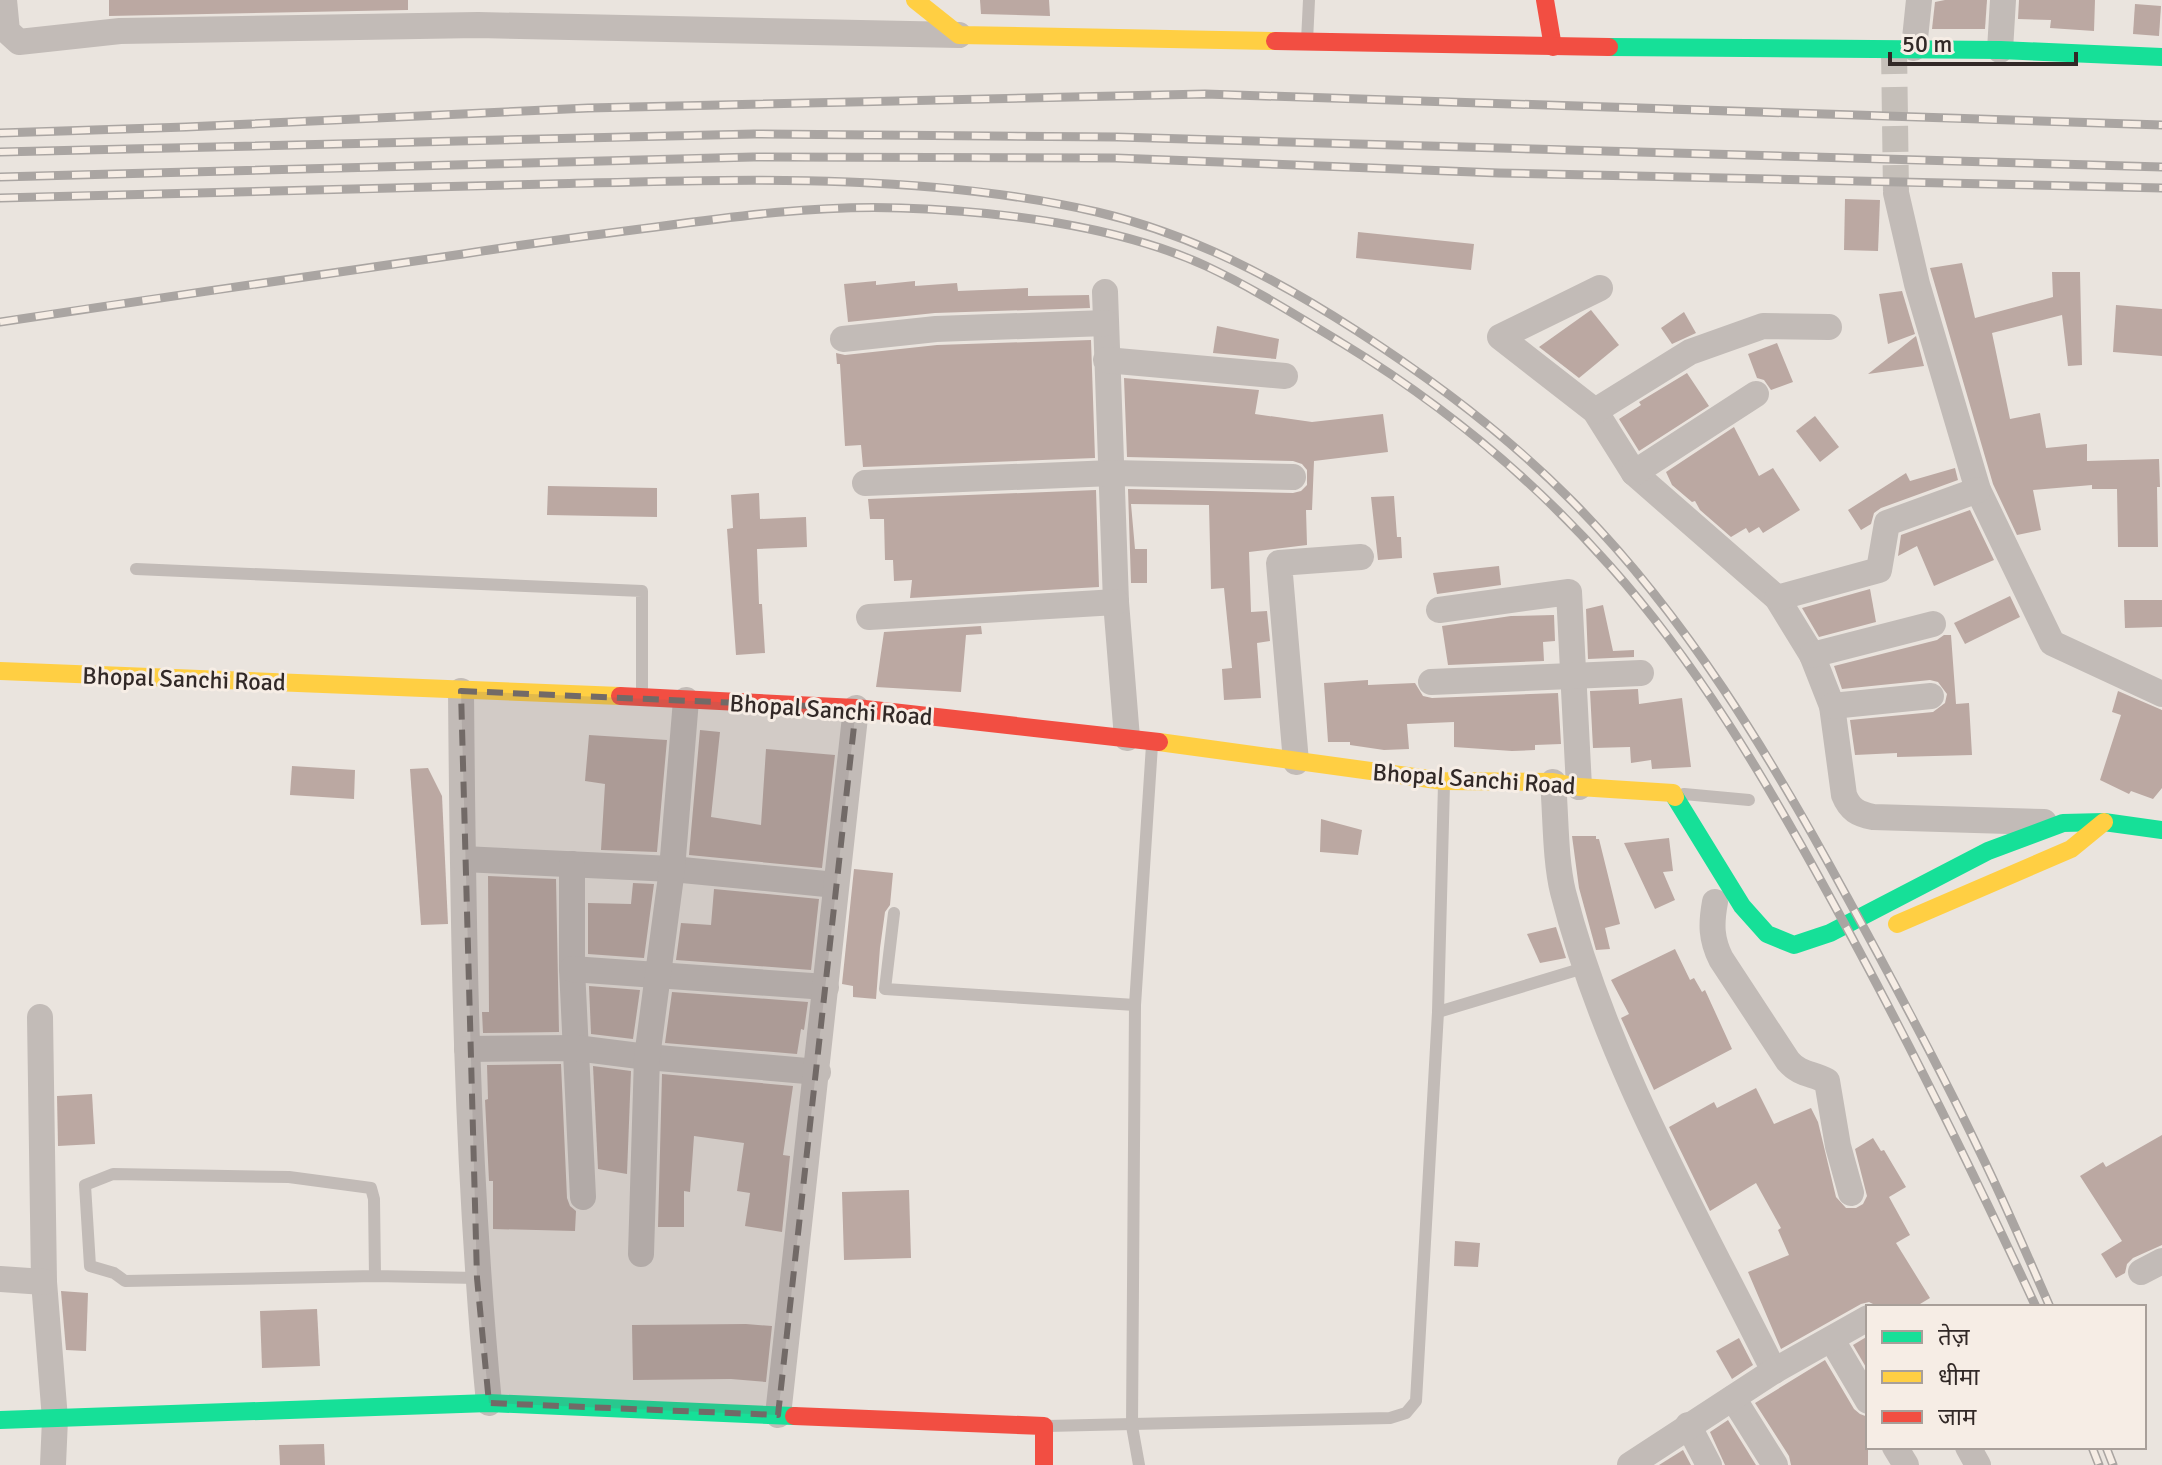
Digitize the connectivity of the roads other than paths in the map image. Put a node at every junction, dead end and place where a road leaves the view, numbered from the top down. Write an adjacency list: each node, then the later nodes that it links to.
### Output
1 (4, 0): 7 (street)
2 (915, 0): 7 (main road)
3 (1309, 0): 8 (lane)
4 (1545, 0): 9 (main road)
5 (1919, 0): 10 (street)
6 (2003, 0): 11 (street)
7 (959, 35): 8 (main road)
8 (1307, 42): 9 (main road)
9 (1553, 47): 10 (main road)
10 (1914, 48): 11 (main road)
11 (2000, 50): 12 (main road)
12 (2162, 57)
13 (1896, 193): 27 (street)
14 (1600, 288): 22 (street)
15 (1105, 292): 16 (street)
16 (1106, 323): 18 (street); 19 (street)
17 (1829, 327): 22 (street)
18 (843, 339)
19 (1106, 360): 20 (street); 23 (street)
20 (1285, 376)
21 (1756, 394): 24 (street)
22 (1595, 411): 24 (street)
23 (1112, 473): 25 (street); 26 (street); 31 (street)
24 (1634, 473): 30 (street)
25 (1293, 477)
26 (865, 483)
27 (1978, 490): 30 (street); 41 (street)
28 (1361, 557): 48 (street)
29 (136, 569): 43 (lane)
30 (1777, 598): 35 (street)
31 (1116, 602): 33 (street); 47 (street)
32 (1439, 610): 38 (street)
33 (869, 617)
34 (1933, 624): 35 (street)
35 (1812, 655): 45 (street)
36 (0, 671): 40 (main road, Bhopal Sanchi Road)
37 (1641, 673): 38 (street)
38 (1573, 677): 39 (street); 51 (street)
39 (1431, 682)
40 (461, 691): 43 (main road, Bhopal Sanchi Road); 58 (street)
41 (2162, 694)
42 (1931, 696): 45 (street)
43 (642, 698): 44 (main road, Bhopal Sanchi Road)
44 (686, 700): 46 (main road, Bhopal Sanchi Road); 60 (street)
45 (1832, 706): 55 (street)
46 (856, 708): 47 (main road, Bhopal Sanchi Road); 61 (street)
47 (1140, 741): 48 (main road, Bhopal Sanchi Road); 70 (lane)
48 (1296, 762): 49 (main road, Bhopal Sanchi Road)
49 (1444, 781): 50 (main road, Bhopal Sanchi Road); 71 (lane)
50 (1553, 782): 51 (main road, Bhopal Sanchi Road); 66 (street)
51 (1579, 787): 52 (main road, Bhopal Sanchi Road)
52 (1665, 793): 53 (lane); 55 (main road); 62 (main road)
53 (1749, 800)
54 (2104, 822): 55 (main road); 56 (main road); 57 (main road)
55 (2063, 823): 57 (street)
56 (2162, 830)
57 (2071, 849): 65 (main road)
58 (463, 859): 59 (street); 74 (street)
59 (572, 864): 60 (street); 67 (street)
60 (672, 869): 61 (street); 68 (street)
61 (836, 885): 69 (street)
62 (1708, 888): 64 (main road); 77 (street)
63 (894, 913): 70 (lane)
64 (1730, 926)
65 (1883, 930)
66 (1587, 967): 71 (lane); 86 (street)
67 (572, 969): 68 (street); 73 (street)
68 (657, 973): 69 (street); 75 (street)
69 (826, 987): 76 (street)
70 (1135, 1005): 95 (lane)
71 (1438, 1012): 95 (lane)
72 (40, 1017): 83 (street)
73 (576, 1048): 74 (street); 75 (street); 78 (street)
74 (467, 1049): 81 (street)
75 (647, 1057): 76 (street); 79 (street)
76 (818, 1072): 90 (street)
77 (1851, 1193)
78 (583, 1197)
79 (641, 1254)
80 (375, 1276): 80 (lane); 81 (lane)
81 (477, 1278): 89 (street)
82 (0, 1279): 83 (street)
83 (44, 1282): 91 (street)
84 (1866, 1319): 85 (street)
85 (1832, 1340): 86 (street); 88 (street)
86 (1774, 1371): 87 (street)
87 (1733, 1398): 93 (street); 101 (street)
88 (1866, 1398)
89 (489, 1403): 90 (main road); 91 (main road)
90 (778, 1415): 94 (main road)
91 (55, 1419): 92 (main road); 97 (street)
92 (0, 1420)
93 (1688, 1425): 96 (street); 100 (street)
94 (1044, 1426): 95 (lane); 98 (main road)
95 (1132, 1426): 99 (lane)
96 (1638, 1463)
97 (53, 1465)
98 (1044, 1465)
99 (1139, 1465)
100 (1709, 1465)
101 (1775, 1465)

